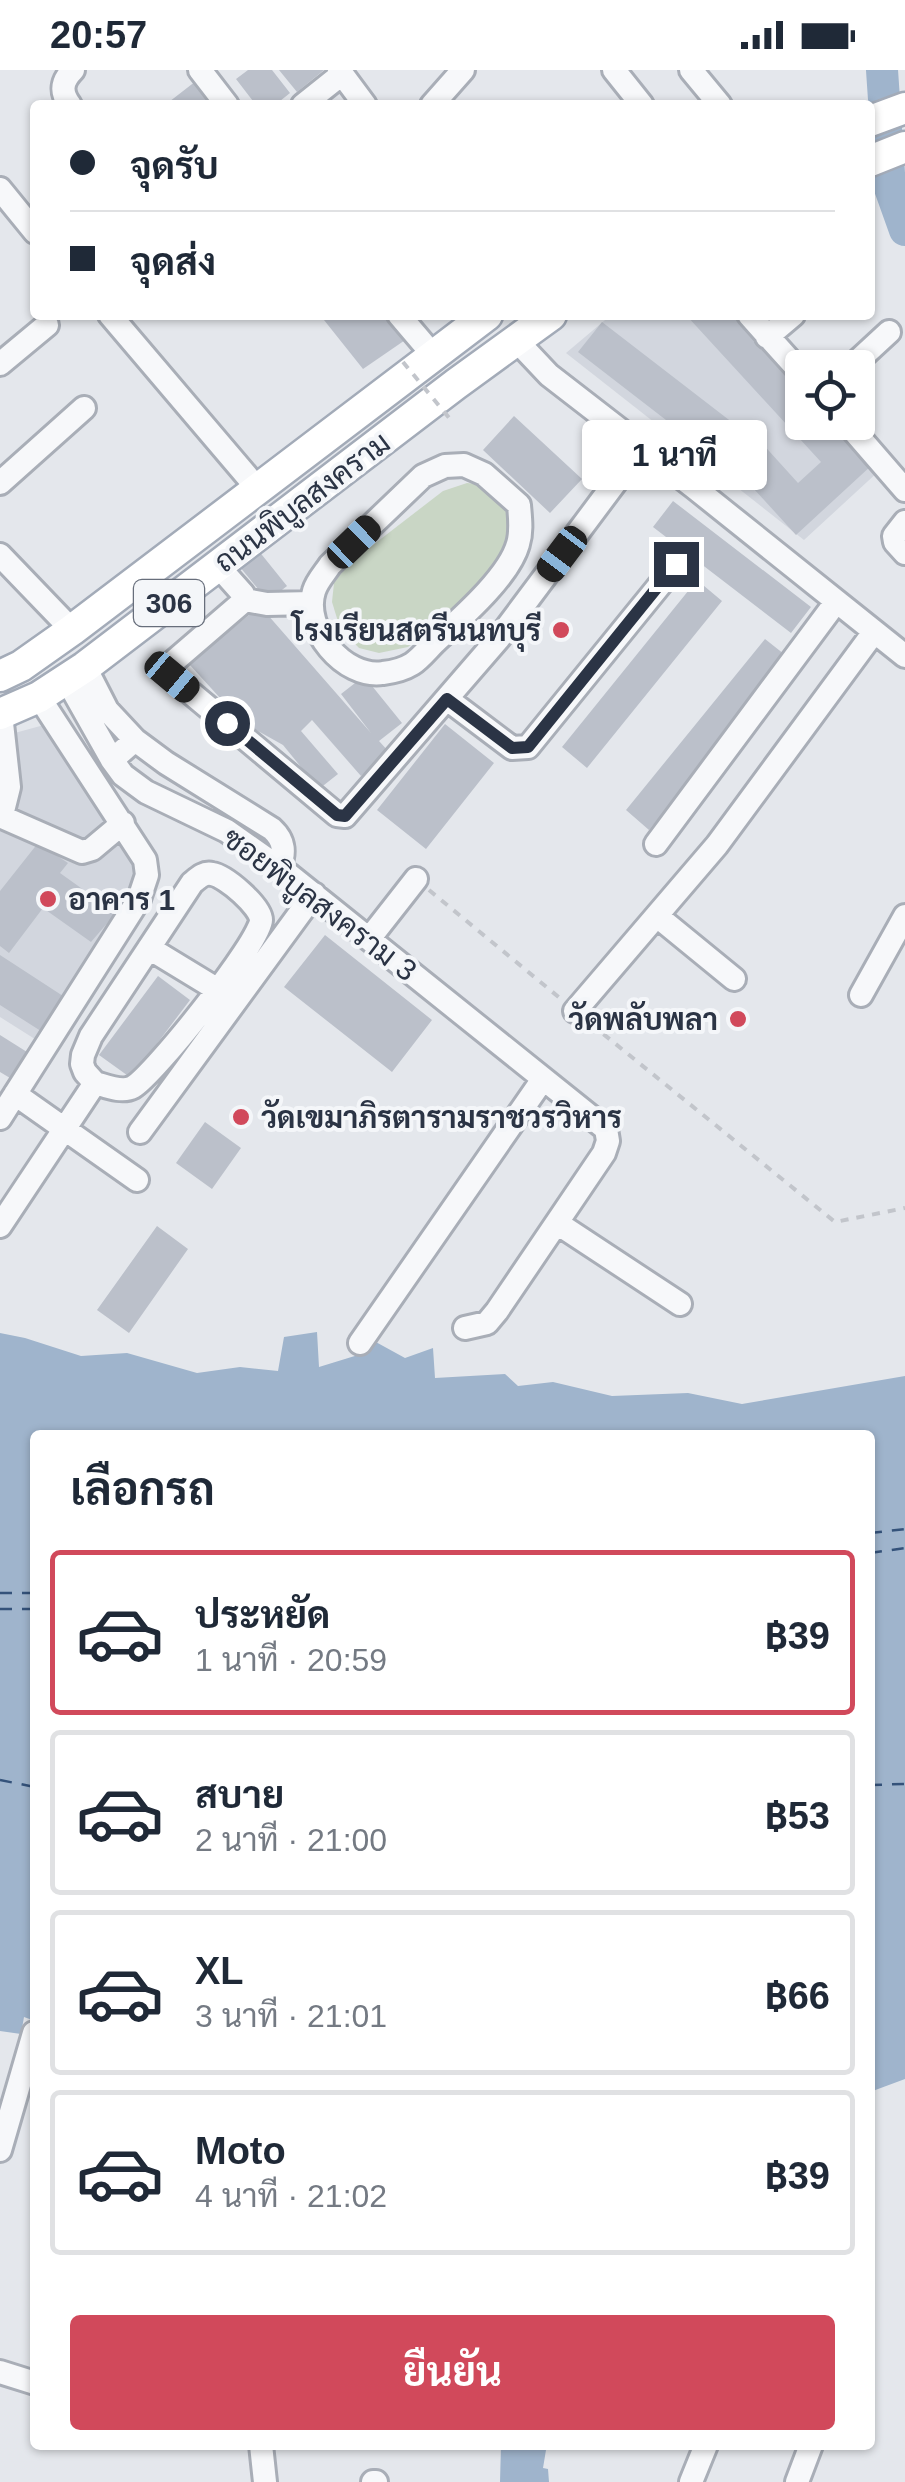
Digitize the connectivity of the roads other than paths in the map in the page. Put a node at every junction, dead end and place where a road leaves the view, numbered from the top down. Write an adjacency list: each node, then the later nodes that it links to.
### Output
1 (74, 70): 7 (street)
2 (200, 70): 8 (street)
3 (464, 70): 11 (street)
4 (614, 70): 12 (street)
5 (691, 70): 13 (street)
6 (340, 72): 9 (street); 10 (street)
7 (66, 100)
8 (224, 100)
9 (309, 100)
10 (362, 100)
11 (437, 100)
12 (638, 100)
13 (716, 100)
14 (905, 108): 15 (main road)
15 (875, 119)
16 (905, 147): 17 (main road)
17 (875, 159)
18 (0, 188): 19 (street)
19 (30, 226)
20 (114, 320): 39 (street)
21 (401, 320): 32 (street)
22 (479, 320): 32 (main road, ถนนพิบูลสงคราม / 306)
23 (533, 320): 27 (main road, ถนนพิบูลสงคราม / 306)
24 (753, 320): 29 (street)
25 (786, 320): 29 (street)
26 (47, 325): 33 (street)
27 (507, 327): 34 (main road, ถนนพิบูลสงคราม / 306); 37 (street)
28 (889, 332): 30 (street)
29 (767, 336): 31 (street)
30 (870, 350)
31 (785, 356)
32 (418, 359): 34 (main road); 39 (main road, ถนนพิบูลสงคราม / 306)
33 (0, 364)
34 (456, 384): 45 (main road, ถนนพิบูลสงคราม / 306)
35 (84, 408): 38 (street)
36 (862, 440): 40 (street)
37 (641, 448): 48 (street); 55 (street)
38 (0, 483)
39 (257, 488): 49 (main road, ถนนพิบูลสงคราม / 306)
40 (905, 490)
41 (905, 522): 42 (street)
42 (905, 552)
43 (0, 555): 49 (street)
44 (676, 564): 55 (street)
45 (218, 566): 46 (street); 52 (main road, ถนนพิบูลสงคราม / 306)
46 (245, 600): 47 (street); 55 (street)
47 (312, 602): 47 (street)
48 (836, 602): 50 (street); 62 (street)
49 (72, 630): 53 (main road, ถนนพิบูลสงคราม / 306)
50 (874, 632): 51 (street); 66 (street)
51 (905, 656)
52 (76, 673): 54 (main road, ถนนพิบูลสงคราม / 306); 57 (street); 58 (street, ซอยพิบูลสงคราม 3)
53 (0, 676)
54 (38, 697): 56 (main road, ถนนพิบูลสงคราม / 306); 61 (street)
55 (447, 699)
56 (1, 714): 60 (street)
57 (135, 740): 58 (street); 63 (street)
58 (112, 760): 59 (street, ซอยพิบูลสงคราม 3)
59 (129, 780): 61 (street); 63 (street, ซอยพิบูลสงคราม 3)
60 (1, 816): 61 (street)
61 (119, 818): 76 (street)
62 (656, 844)
63 (279, 868): 65 (street, ซอยพิบูลสงคราม 3)
64 (416, 879): 68 (street)
65 (314, 894): 68 (street, ซอยพิบูลสงคราม 3); 78 (street)
66 (656, 916): 70 (street); 73 (street)
67 (905, 916): 72 (street)
68 (370, 939): 74 (street, ซอยพิบูลสงคราม 3)
69 (149, 948): 71 (street); 71 (street); 75 (street)
70 (734, 980)
71 (218, 990): 75 (street)
72 (862, 995)
73 (576, 1011)
74 (543, 1079): 80 (street, ซอยพิบูลสงคราม 3); 84 (street)
75 (95, 1083): 77 (street)
76 (5, 1108): 77 (street)
77 (64, 1128): 79 (street); 81 (street)
78 (140, 1132)
79 (137, 1180)
80 (557, 1223): 82 (street); 83 (street)
81 (0, 1226)
82 (680, 1304)
83 (464, 1328)
84 (360, 1343)
85 (30, 2046): 86 (street)
86 (1, 2142)
87 (0, 2372): 88 (street)
88 (30, 2381)
89 (262, 2450): 92 (street)
90 (704, 2450): 93 (street)
91 (810, 2450): 94 (street)
92 (265, 2482)
93 (691, 2482)
94 (797, 2482)

